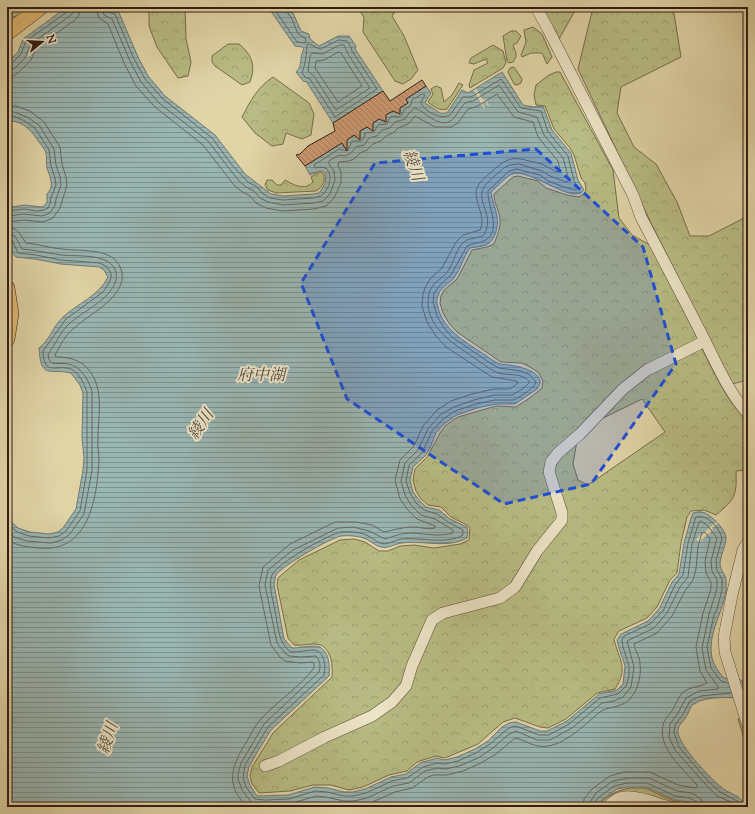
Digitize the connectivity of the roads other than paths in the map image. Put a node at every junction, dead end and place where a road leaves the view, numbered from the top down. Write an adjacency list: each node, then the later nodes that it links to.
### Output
1 (41, 7): 3 (main road)
2 (536, 7): 6 (street)
3 (7, 33)
4 (7, 288): 5 (main road)
5 (7, 339)
6 (705, 341): 7 (street); 10 (street)
7 (748, 414)
8 (748, 542): 9 (street)
9 (748, 726)
10 (265, 766)
11 (608, 807): 12 (street)
12 (670, 807)

